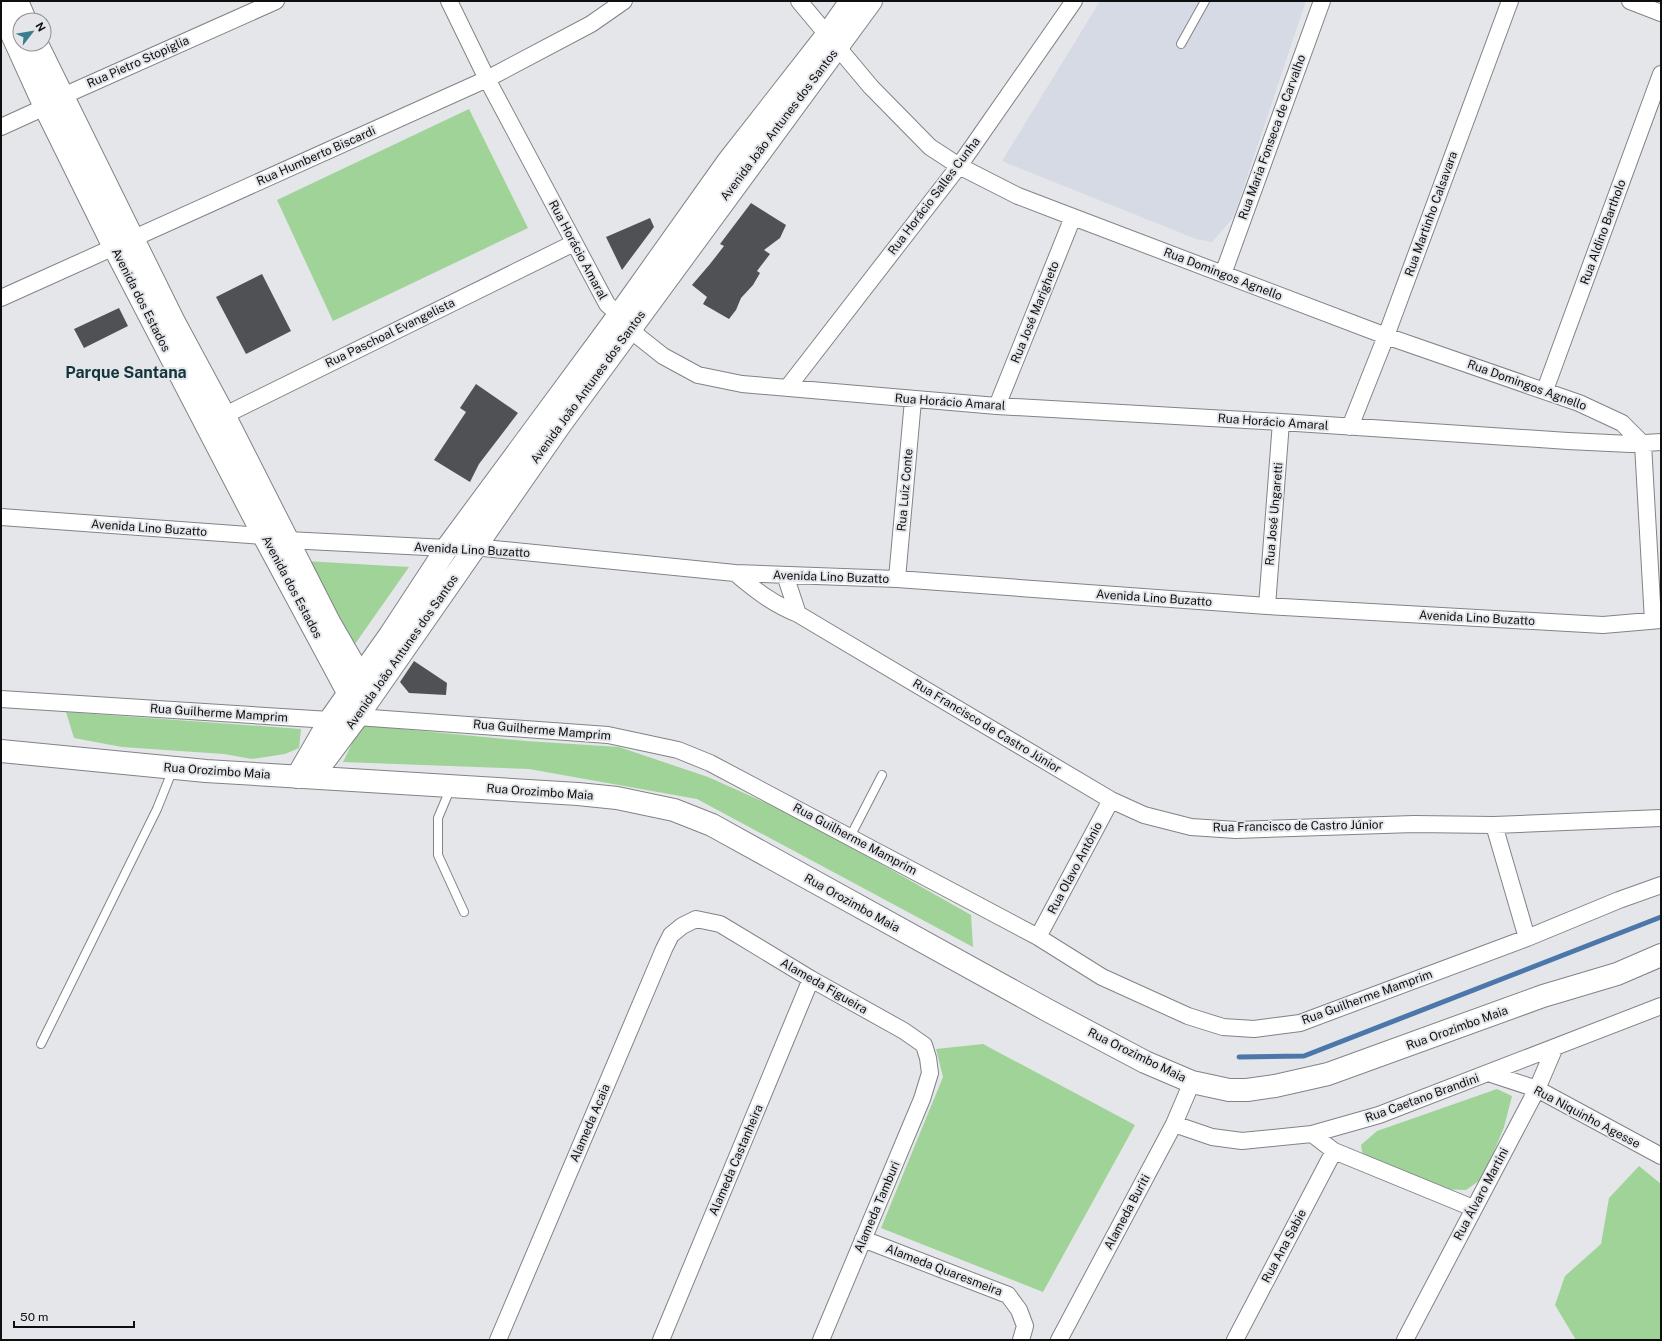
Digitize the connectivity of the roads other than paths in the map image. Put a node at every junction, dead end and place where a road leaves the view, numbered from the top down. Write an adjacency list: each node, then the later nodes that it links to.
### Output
1 (17, 1): 14 (main road)
2 (276, 1): 21 (street, Rua Pietro Stopiglia)
3 (449, 1): 20 (street, Rua Horácio Amaral)
4 (624, 1): 20 (street, Rua Humberto Biscardi)
5 (799, 1): 16 (street, Rua Domingos Agnello)
6 (851, 1): 16 (main road, Avenida João Antunes dos Santos)
7 (871, 1): 16 (main road, Avenida João Antunes dos Santos)
8 (1074, 1): 23 (street, Rua Horácio Salles Cunha)
9 (1205, 1): 17 (lane)
10 (1322, 1): 28 (street, Rua Maria Fonseca de Carvalho)
11 (1510, 1): 31 (street, Rua Martinho Calsavara)
12 (1630, 1): 15 (street)
13 (1, 10): 21 (main road, Avenida dos Estados)
14 (22, 12)
15 (1661, 13)
16 (833, 40): 23 (street, Rua Domingos Agnello); 30 (main road, Avenida João Antunes dos Santos)
17 (1181, 44)
18 (39, 52): 21 (main road, Avenida dos Estados)
19 (1661, 74): 33 (street, Rua Aldino Bartholo)
20 (487, 79): 25 (street, Rua Humberto Biscardi); 26 (street, Rua Horácio Amaral)
21 (54, 101): 22 (street, Rua Pietro Stopiglia); 25 (main road, Avenida dos Estados); 27 (main road, Avenida dos Estados)
22 (1, 127)
23 (959, 166): 24 (street, Rua Domingos Agnello); 32 (street, Rua Horácio Salles Cunha)
24 (1073, 217): 28 (street, Rua Domingos Agnello); 35 (street, Rua José Marigheto)
25 (134, 238): 27 (street, Rua Humberto Biscardi); 36 (main road, Avenida dos Estados)
26 (574, 243): 30 (street, Rua Horácio Amaral); 36 (street, Rua Paschoal Evangelista)
27 (114, 247): 29 (street, Rua Humberto Biscardi); 36 (main road, Avenida dos Estados)
28 (1223, 274): 31 (street, Rua Domingos Agnello)
29 (1, 298)
30 (624, 322): 32 (street, Rua Horácio Amaral); 44 (main road, Avenida João Antunes dos Santos); 45 (main road, Avenida João Antunes dos Santos)
31 (1386, 336): 33 (street, Rua Domingos Agnello); 38 (street, Rua Martinho Calsavara)
32 (788, 387): 34 (street, Rua Horácio Amaral)
33 (1545, 390): 40 (street, Rua Domingos Agnello)
34 (912, 400): 35 (street, Rua Horácio Amaral); 48 (street, Rua Luiz Conte)
35 (997, 406): 37 (street, Rua Horácio Amaral)
36 (215, 419): 42 (main road, Avenida dos Estados); 43 (main road, Avenida dos Estados)
37 (1281, 422): 38 (street, Rua Horácio Amaral); 49 (street, Rua José Ungaretti)
38 (1350, 427): 40 (street, Rua Horácio Amaral)
39 (1661, 442): 40 (street, Rua Horácio Amaral)
40 (1643, 444): 51 (street)
41 (1, 517): 42 (street, Avenida Lino Buzatto)
42 (264, 536): 43 (street, Avenida Lino Buzatto); 52 (main road, Avenida dos Estados)
43 (287, 540): 45 (street, Avenida Lino Buzatto); 52 (main road, Avenida dos Estados)
44 (474, 547): 45 (street, Avenida Lino Buzatto); 46 (street, Avenida Lino Buzatto); 54 (main road, Avenida João Antunes dos Santos)
45 (447, 548): 52 (main road, Avenida João Antunes dos Santos)
46 (735, 573): 47 (street, Avenida Lino Buzatto); 50 (street, Rua Francisco de Castro Júnior)
47 (785, 575): 48 (street, Avenida Lino Buzatto); 50 (street)
48 (897, 579): 49 (street, Avenida Lino Buzatto)
49 (1267, 606): 51 (street, Avenida Lino Buzatto)
50 (798, 614): 61 (street, Rua Francisco de Castro Júnior)
51 (1657, 621)
52 (355, 685): 54 (main road, Avenida dos Estados); 55 (main road, Avenida João Antunes dos Santos)
53 (1, 699): 55 (street, Rua Guilherme Mamprim)
54 (363, 708): 55 (street, Rua Guilherme Mamprim); 59 (main road, Avenida João Antunes dos Santos); 64 (street, Rua Guilherme Mamprim)
55 (330, 720): 59 (main road, Avenida João Antunes dos Santos)
56 (1, 751): 57 (main road, Rua Orozimbo Maia)
57 (174, 768): 59 (main road, Rua Orozimbo Maia); 73 (lane)
58 (882, 775): 64 (lane)
59 (304, 777): 60 (main road, Rua Orozimbo Maia)
60 (451, 786): 66 (lane); 77 (main road, Rua Orozimbo Maia)
61 (1111, 800): 63 (street, Rua Francisco de Castro Júnior); 68 (street, Rua Olavo Antônio)
62 (1661, 818): 63 (street, Rua Francisco de Castro Júnior)
63 (1494, 824): 69 (street)
64 (850, 837): 68 (street, Rua Guilherme Mamprim)
65 (1661, 885): 69 (street, Rua Guilherme Mamprim)
66 (464, 912)
67 (696, 919): 71 (street, Alameda Figueira); 85 (street, Alameda Acaia)
68 (1038, 937): 69 (street, Rua Guilherme Mamprim)
69 (1527, 938)
70 (1661, 955): 77 (main road, Rua Orozimbo Maia)
71 (811, 979): 75 (street, Alameda Figueira); 86 (street, Alameda Castanheira)
72 (1661, 1006): 74 (street, Rua Caetano Brandini)
73 (41, 1044)
74 (1555, 1047): 76 (street, Rua Caetano Brandini); 78 (street, Rua Álvaro Martini)
75 (930, 1073): 84 (street, Alameda Tamburi)
76 (1488, 1073): 78 (street, Rua Niquinho Agesse); 80 (street, Rua Caetano Brandini)
77 (1192, 1082): 79 (street, Alameda Buriti)
78 (1537, 1089): 82 (street, Rua Niquinho Agesse); 83 (street, Rua Álvaro Martini)
79 (1174, 1124): 80 (street, Rua Caetano Brandini); 89 (street, Alameda Buriti)
80 (1312, 1134): 81 (street)
81 (1334, 1151): 83 (street); 90 (street, Rua Ana Sabie)
82 (1661, 1156)
83 (1473, 1208): 91 (street, Rua Álvaro Martini)
84 (863, 1239): 87 (street, Alameda Tamburi); 88 (street, Alameda Quaresmeira)
85 (498, 1340)
86 (661, 1340)
87 (821, 1340)
88 (1020, 1340)
89 (1059, 1340)
90 (1235, 1340)
91 (1405, 1340)

